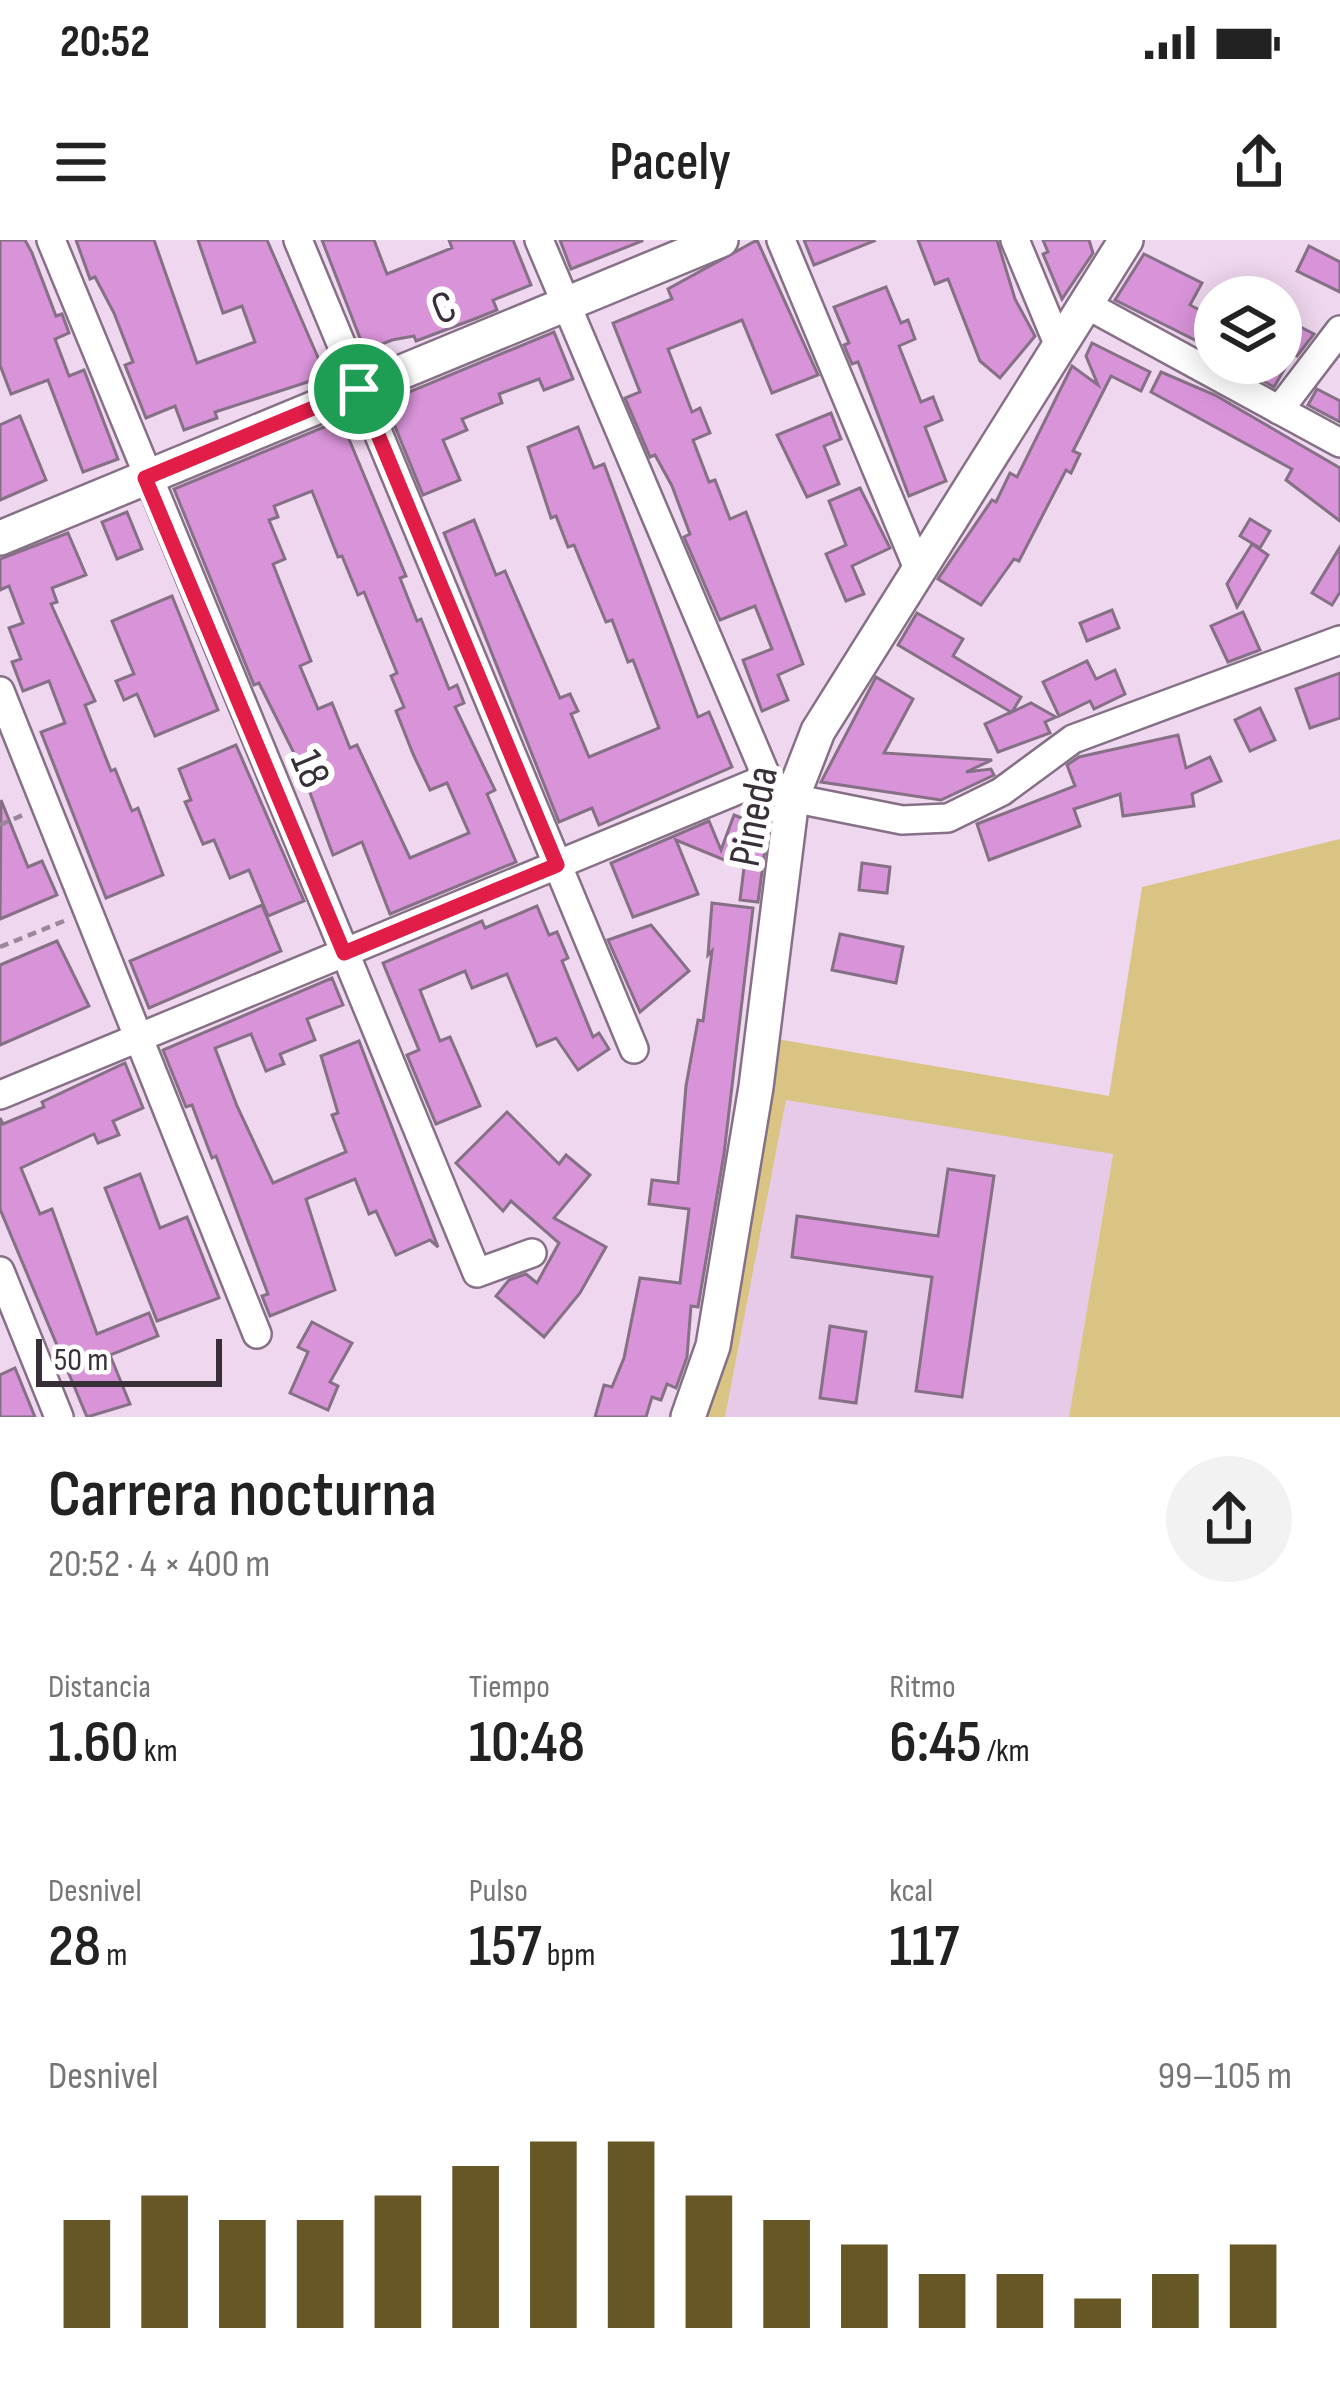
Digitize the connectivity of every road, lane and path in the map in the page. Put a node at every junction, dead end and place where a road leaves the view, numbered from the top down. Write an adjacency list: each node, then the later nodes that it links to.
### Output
1 (51, 240): 15 (street, 18)
2 (298, 240): 12 (street)
3 (539, 240): 8 (street)
4 (721, 240): 8 (street, C)
5 (782, 240): 17 (street)
6 (1016, 240): 11 (street)
7 (1126, 240): 9 (street, Pineda)
8 (565, 304): 12 (street, C); 20 (street)
9 (1087, 305): 11 (street, Pineda); 13 (street)
10 (1340, 330): 13 (street)
11 (1059, 346): 17 (street, Pineda)
12 (359, 389): 15 (street, C); 21 (street)
13 (1280, 410): 14 (street)
14 (1340, 443)
15 (145, 478): 16 (street, C); 24 (street, 18)
16 (0, 538)
17 (916, 566): 20 (street, Pineda)
18 (1340, 640): 20 (street)
19 (0, 691): 22 (street)
20 (780, 788): 21 (street); 32 (street, Pineda)
21 (557, 865): 24 (street); 26 (street)
22 (86, 911): 23 (path); 25 (street)
23 (0, 947)
24 (344, 953): 25 (street); 28 (street, 18)
25 (135, 1039): 27 (street); 30 (street)
26 (634, 1049)
27 (0, 1095)
28 (532, 1253)
29 (0, 1271): 31 (street)
30 (257, 1334)
31 (59, 1417)
32 (688, 1417)

